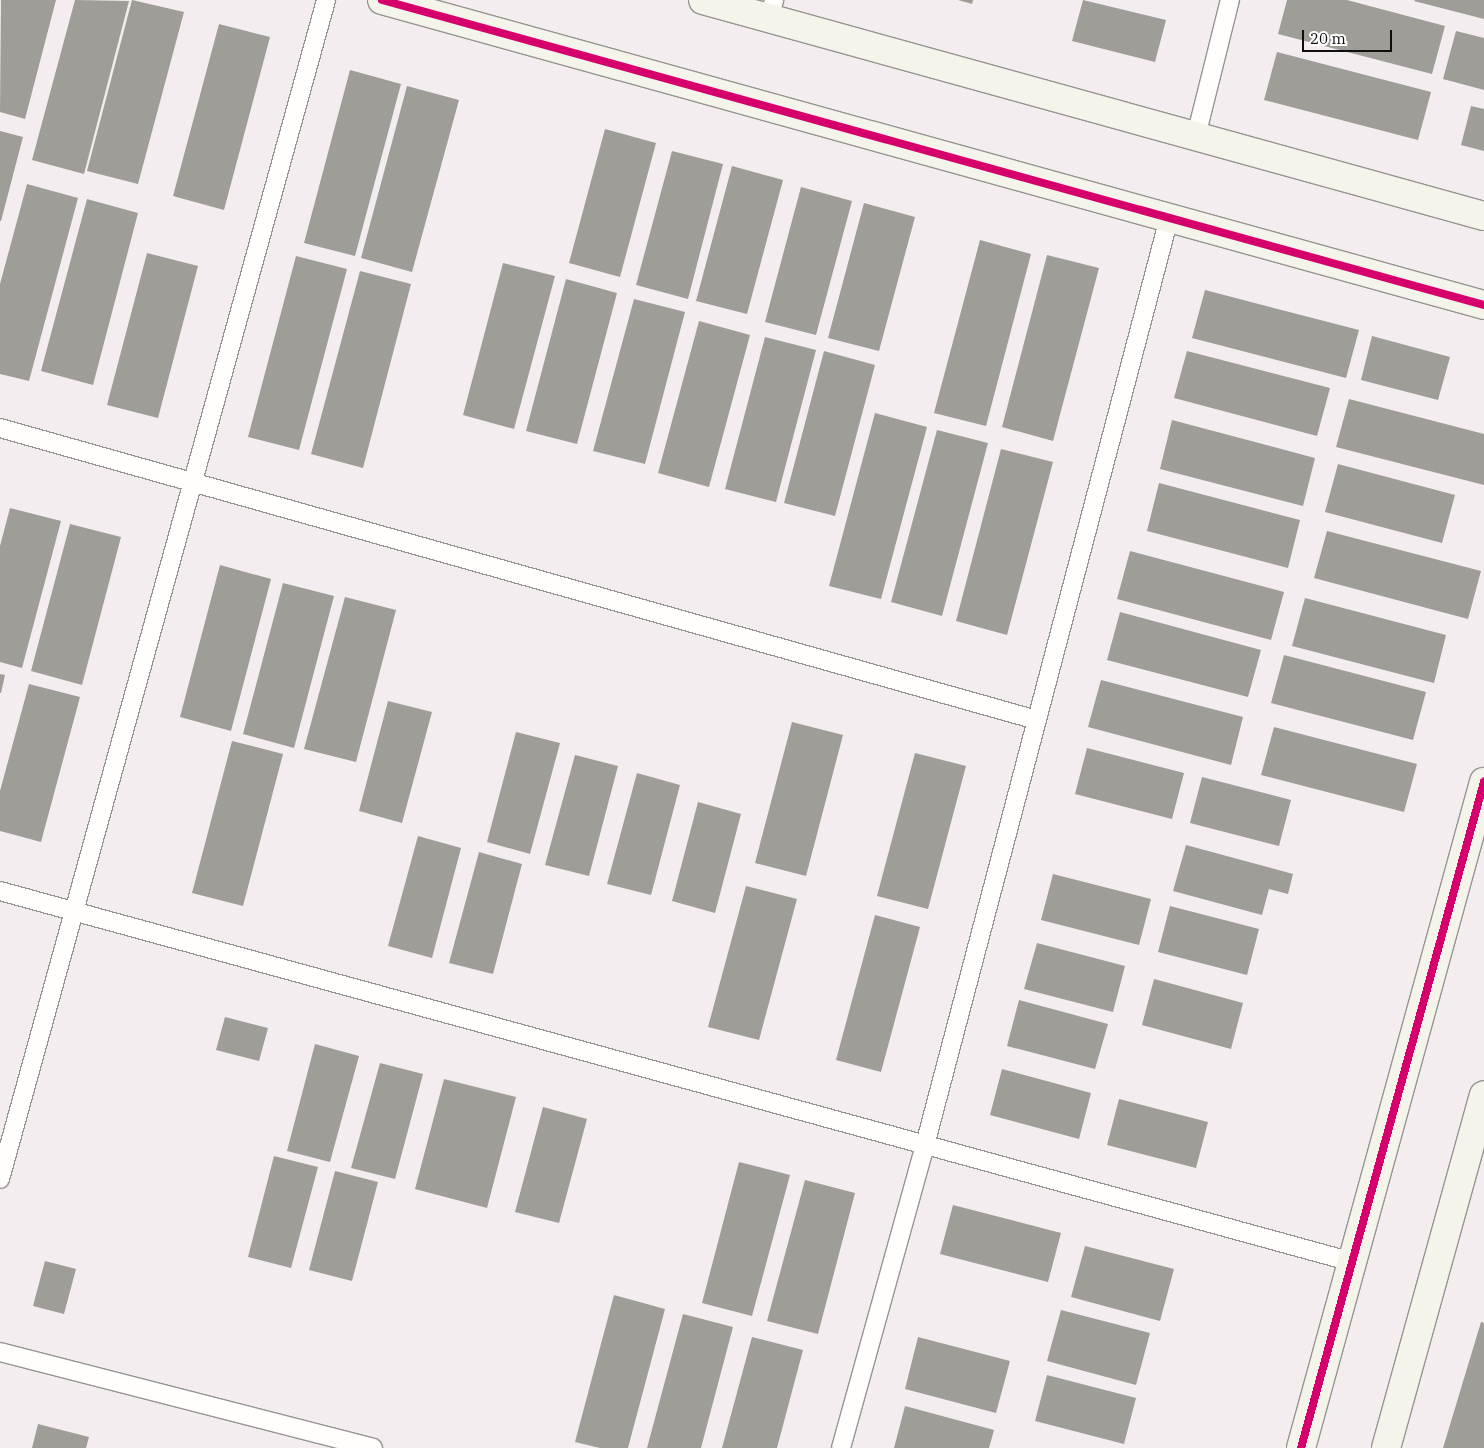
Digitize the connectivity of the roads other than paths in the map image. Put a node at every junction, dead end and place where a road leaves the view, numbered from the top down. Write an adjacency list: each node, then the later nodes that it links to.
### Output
1 (326, 0): 11 (lane)
2 (382, 0): 8 (street)
3 (703, 0): 5 (street)
4 (1230, 0): 6 (lane)
5 (772, 9): 6 (street)
6 (1196, 136): 7 (street)
7 (1484, 216)
8 (1169, 218): 9 (street); 12 (lane)
9 (1484, 305)
10 (0, 428): 11 (lane)
11 (193, 482): 12 (lane); 15 (lane)
12 (1037, 720): 17 (lane)
13 (1484, 782): 19 (street)
14 (0, 891): 15 (lane)
15 (74, 911): 17 (lane); 18 (lane)
16 (1484, 1095): 24 (street)
17 (926, 1145): 19 (lane); 22 (lane)
18 (0, 1180)
19 (1352, 1262): 23 (street)
20 (0, 1352): 21 (lane)
21 (373, 1448)
22 (841, 1448)
23 (1301, 1448)
24 (1386, 1448)

